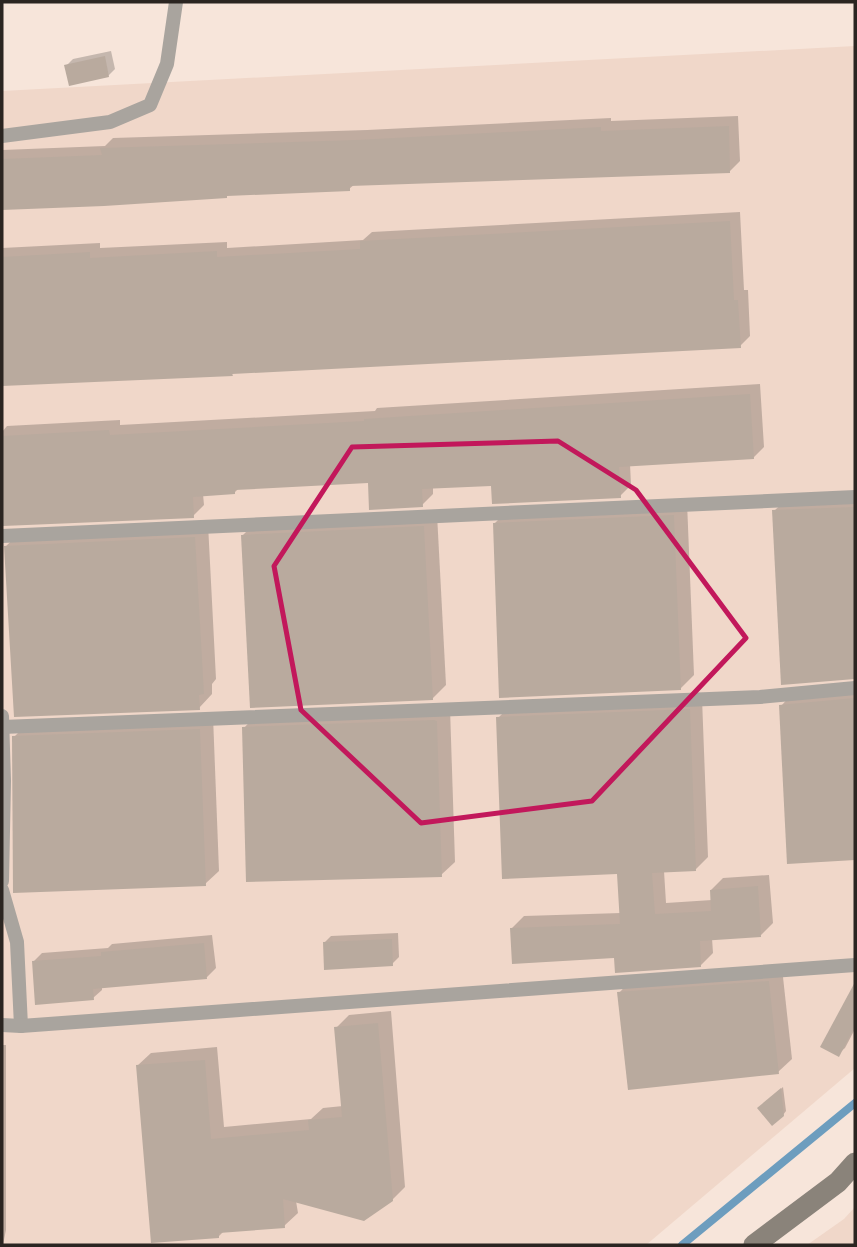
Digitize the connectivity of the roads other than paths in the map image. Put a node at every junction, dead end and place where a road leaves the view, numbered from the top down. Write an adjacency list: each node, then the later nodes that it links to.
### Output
1 (176, 2): 2 (lane)
2 (2, 136)
3 (855, 497): 4 (lane)
4 (2, 536)
5 (855, 688): 7 (lane)
6 (2, 716): 7 (lane)
7 (2, 727): 8 (lane)
8 (2, 881)
9 (2, 890): 12 (lane)
10 (855, 965): 12 (lane)
11 (2, 1025): 12 (lane)
12 (21, 1026)
13 (855, 1163): 14 (street)
14 (754, 1245)

